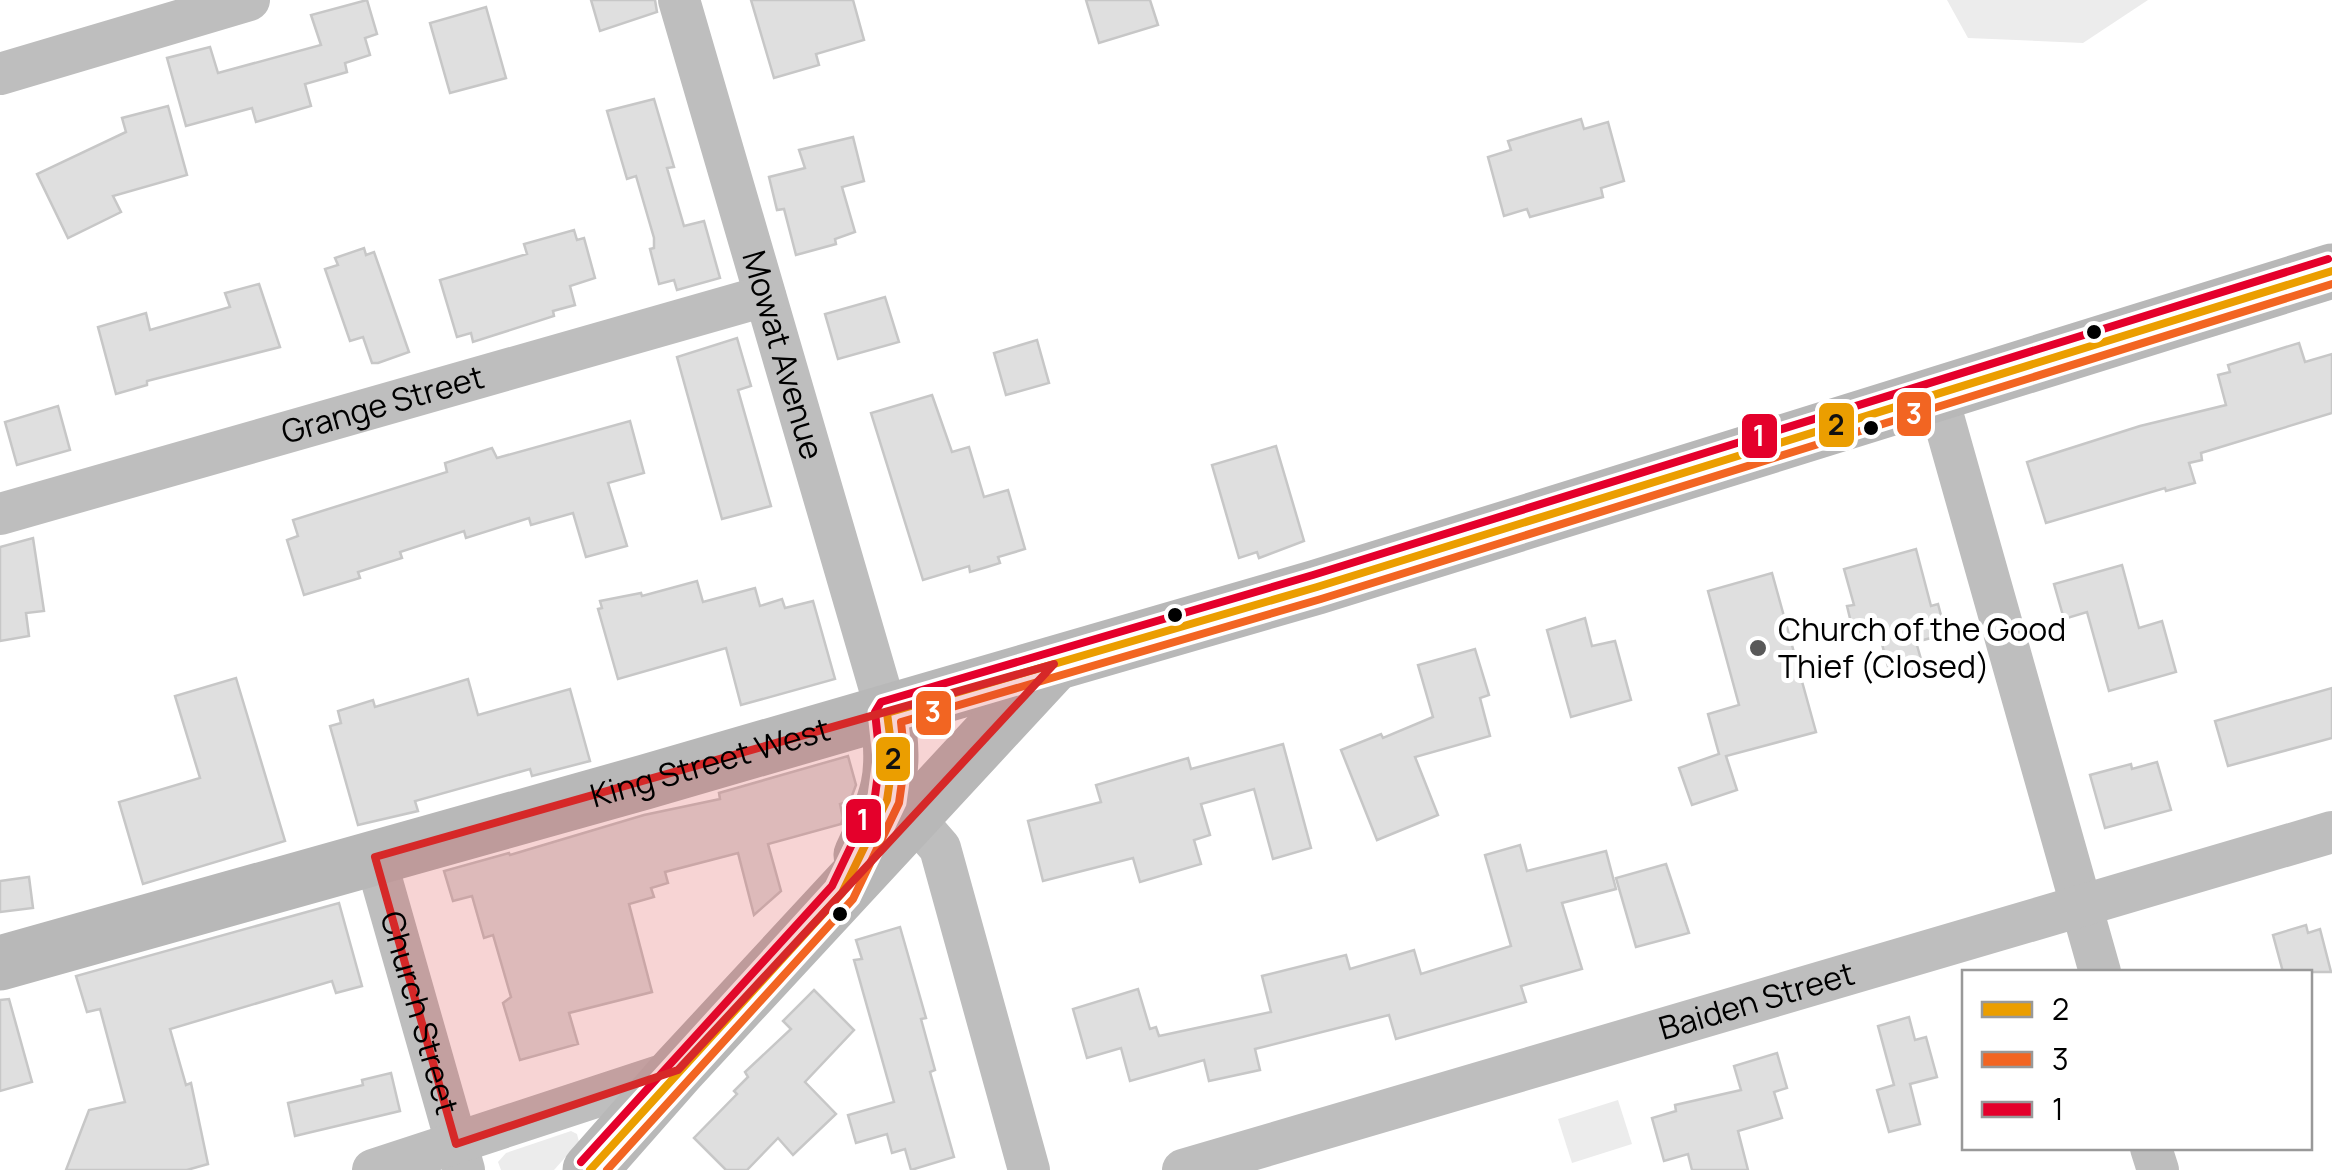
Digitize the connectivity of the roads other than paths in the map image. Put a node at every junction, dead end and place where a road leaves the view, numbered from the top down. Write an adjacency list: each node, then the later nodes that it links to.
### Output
1 (250, 0): 3 (street)
2 (679, 0): 5 (street, Mowat Avenue)
3 (0, 74)
4 (2332, 271): 6 (main road, King Street West)
5 (765, 296): 7 (street, Grange Street); 9 (street, Mowat Avenue)
6 (1937, 394): 8 (main road, King Street West); 14 (street)
7 (0, 514)
8 (1054, 664): 9 (main road, King Street West); 10 (main road)
9 (887, 713): 12 (main road, King Street West); 13 (main road)
10 (913, 817): 13 (main road); 21 (street)
11 (2332, 832): 14 (street, Baiden Street)
12 (375, 857): 15 (main road, King Street West); 18 (street, Church Street)
13 (842, 894): 17 (main road)
14 (2081, 908): 16 (street); 22 (street, Baiden Street)
15 (0, 963)
16 (2099, 970)
17 (678, 1070): 18 (street); 20 (main road)
18 (460, 1157): 19 (street)
19 (373, 1170)
20 (590, 1170)
21 (1028, 1170)
22 (1183, 1170)

